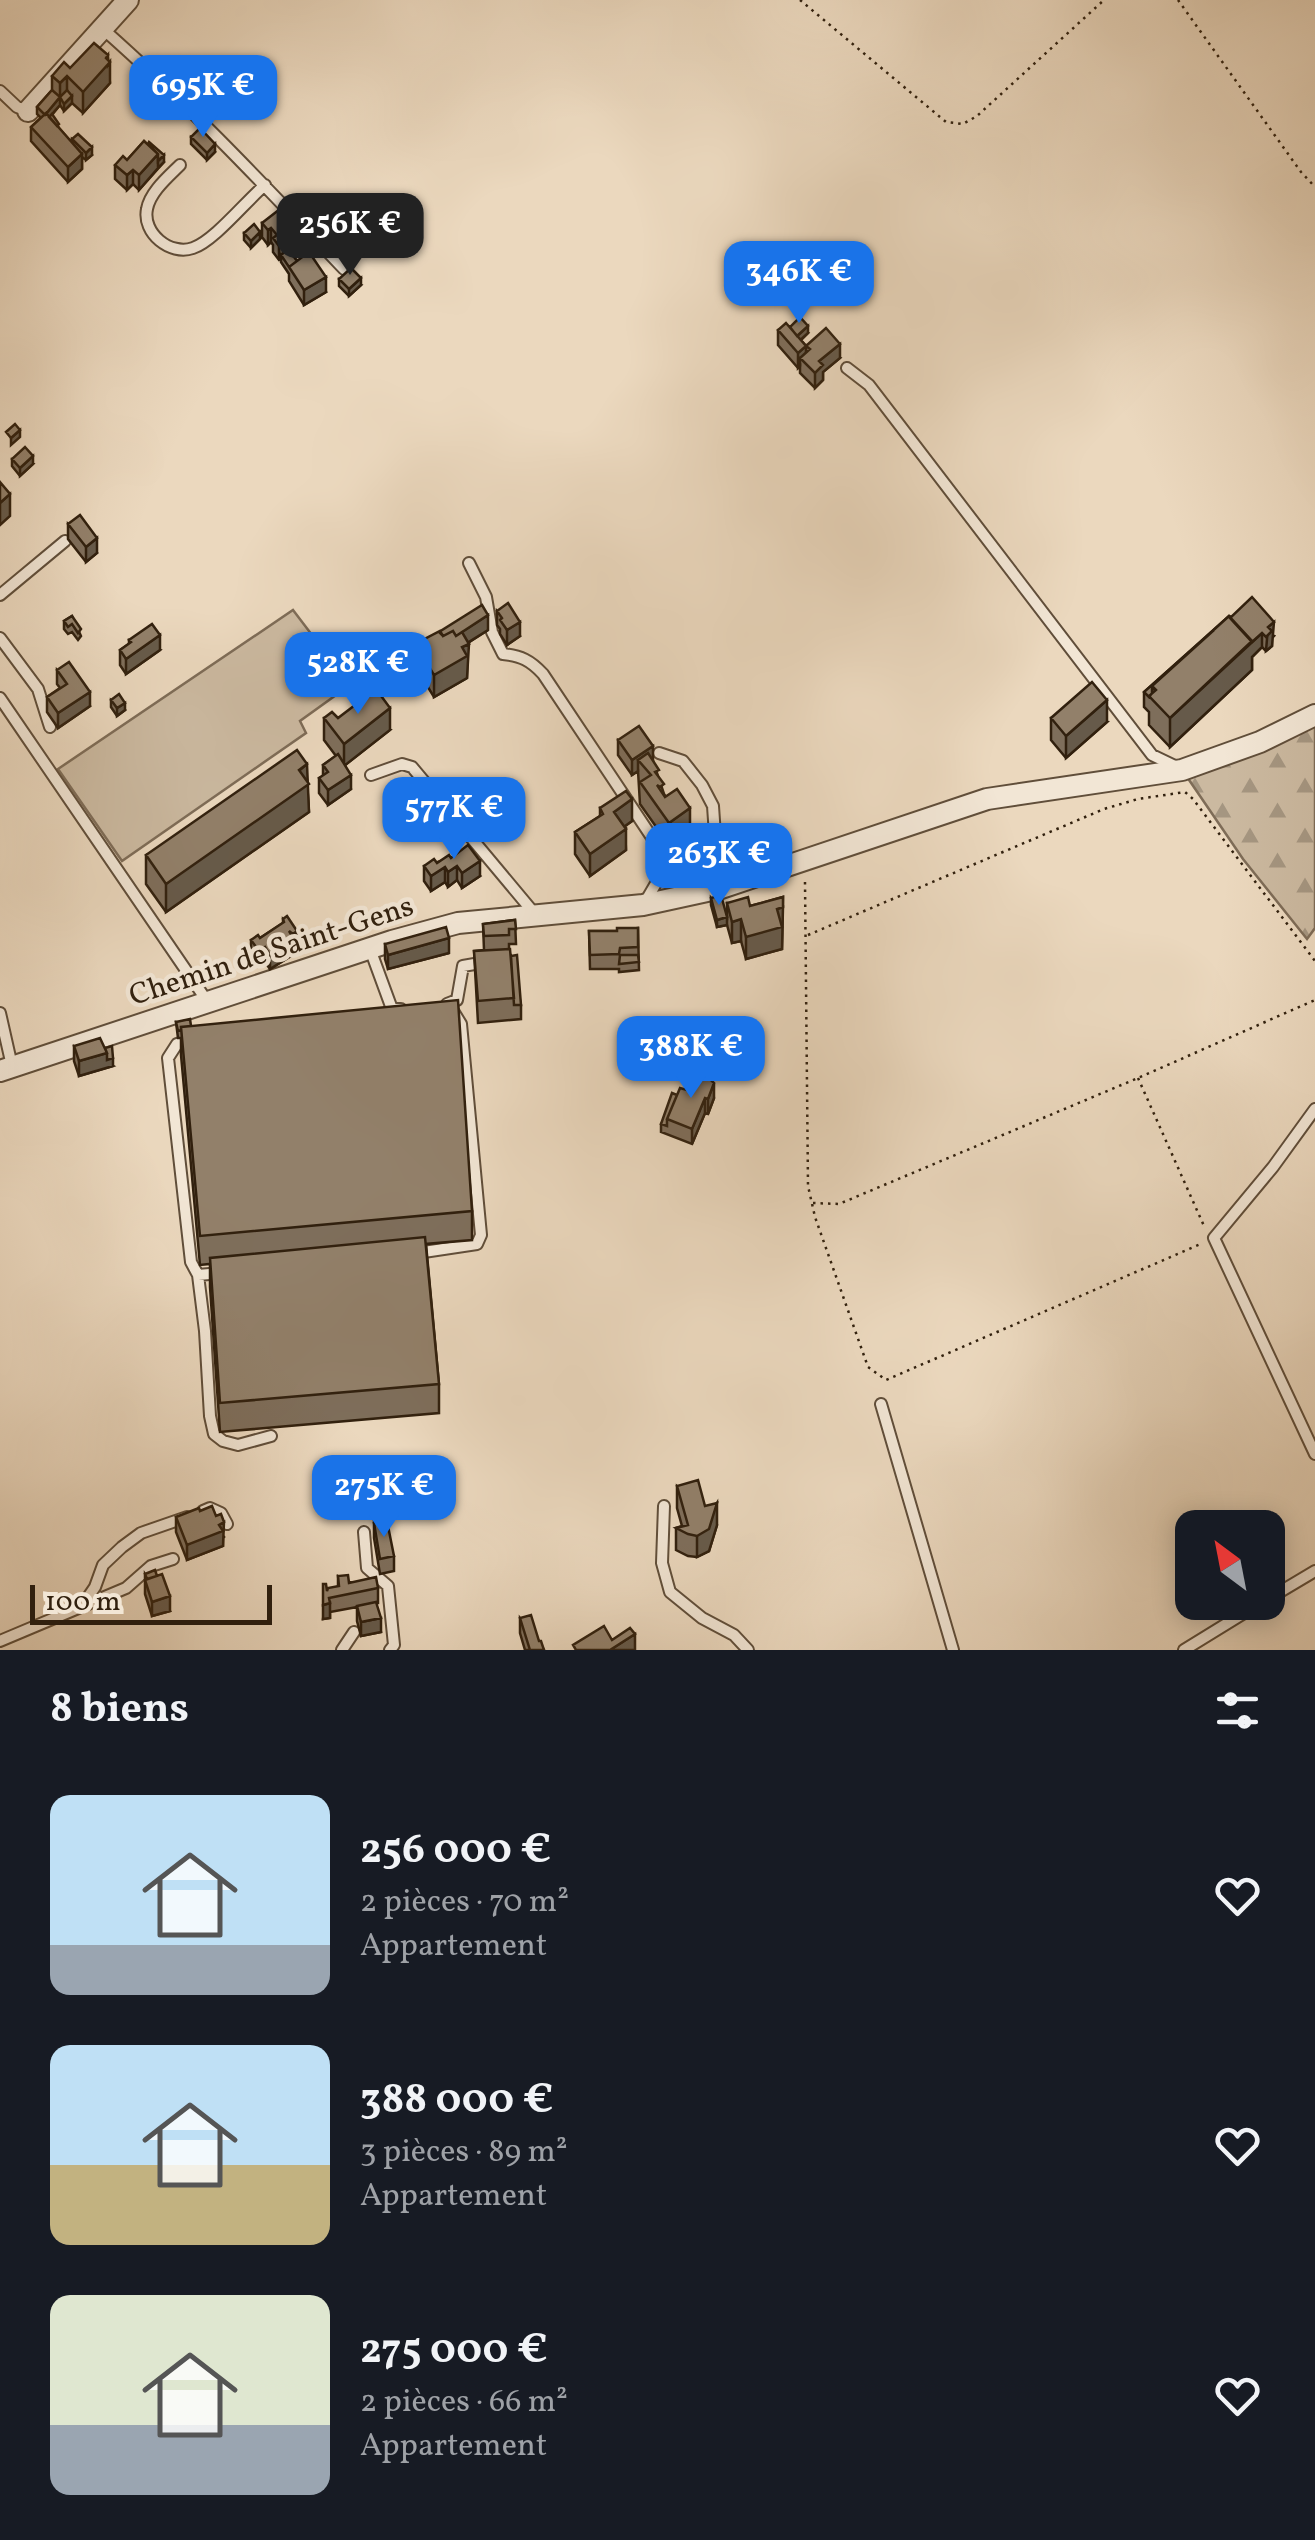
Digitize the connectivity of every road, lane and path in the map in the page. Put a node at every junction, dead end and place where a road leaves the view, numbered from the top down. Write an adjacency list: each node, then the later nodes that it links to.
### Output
1 (128, 0): 5 (street)
2 (800, 0): 3 (path)
3 (1104, 0)
4 (1178, 0): 10 (path)
5 (103, 29): 7 (street); 9 (lane)
6 (0, 91): 7 (lane)
7 (28, 111)
8 (180, 165): 9 (lane)
9 (266, 186): 11 (lane)
10 (1315, 188)
11 (344, 269)
12 (847, 368): 21 (lane)
13 (65, 541): 15 (lane)
14 (470, 563): 25 (lane)
15 (0, 595)
16 (0, 638): 19 (lane)
17 (0, 698): 32 (lane)
18 (1315, 715): 21 (street, Chemin de Saint-Gens)
19 (50, 727)
20 (659, 752): 24 (lane)
21 (1182, 770): 23 (street, Chemin de Saint-Gens)
22 (372, 775): 26 (lane)
23 (792, 865): 24 (street, Chemin de Saint-Gens); 27 (path)
24 (737, 883): 25 (street, Chemin de Saint-Gens)
25 (643, 905): 26 (street, Chemin de Saint-Gens)
26 (535, 915): 28 (street, Chemin de Saint-Gens)
27 (806, 936): 30 (path); 43 (path)
28 (369, 948): 32 (street, Chemin de Saint-Gens); 34 (lane)
29 (504, 961): 33 (lane)
30 (1315, 962)
31 (1315, 1000): 41 (path)
32 (207, 1001): 40 (street, Chemin de Saint-Gens)
33 (449, 1004): 36 (lane); 45 (lane)
34 (392, 1009): 35 (lane); 37 (lane)
35 (420, 1010)
36 (434, 1010)
37 (374, 1012)
38 (0, 1013): 40 (lane)
39 (210, 1035): 47 (lane)
40 (6, 1069)
41 (1138, 1078): 43 (path); 44 (path)
42 (1315, 1109): 44 (lane)
43 (812, 1204): 44 (path)
44 (1214, 1238): 50 (lane)
45 (414, 1254)
46 (237, 1272): 47 (lane)
47 (198, 1276): 49 (lane)
48 (881, 1404): 64 (lane)
49 (271, 1436)
50 (1315, 1454)
51 (664, 1506): 63 (lane)
52 (227, 1524): 57 (lane)
53 (364, 1532): 62 (lane)
54 (174, 1559): 57 (lane)
55 (1315, 1570): 56 (lane)
56 (1285, 1589)
57 (82, 1606): 60 (lane)
58 (1234, 1620): 65 (lane)
59 (354, 1632): 61 (lane)
60 (0, 1642)
61 (342, 1650)
62 (390, 1650)
63 (748, 1650)
64 (953, 1650)
65 (1184, 1650)

